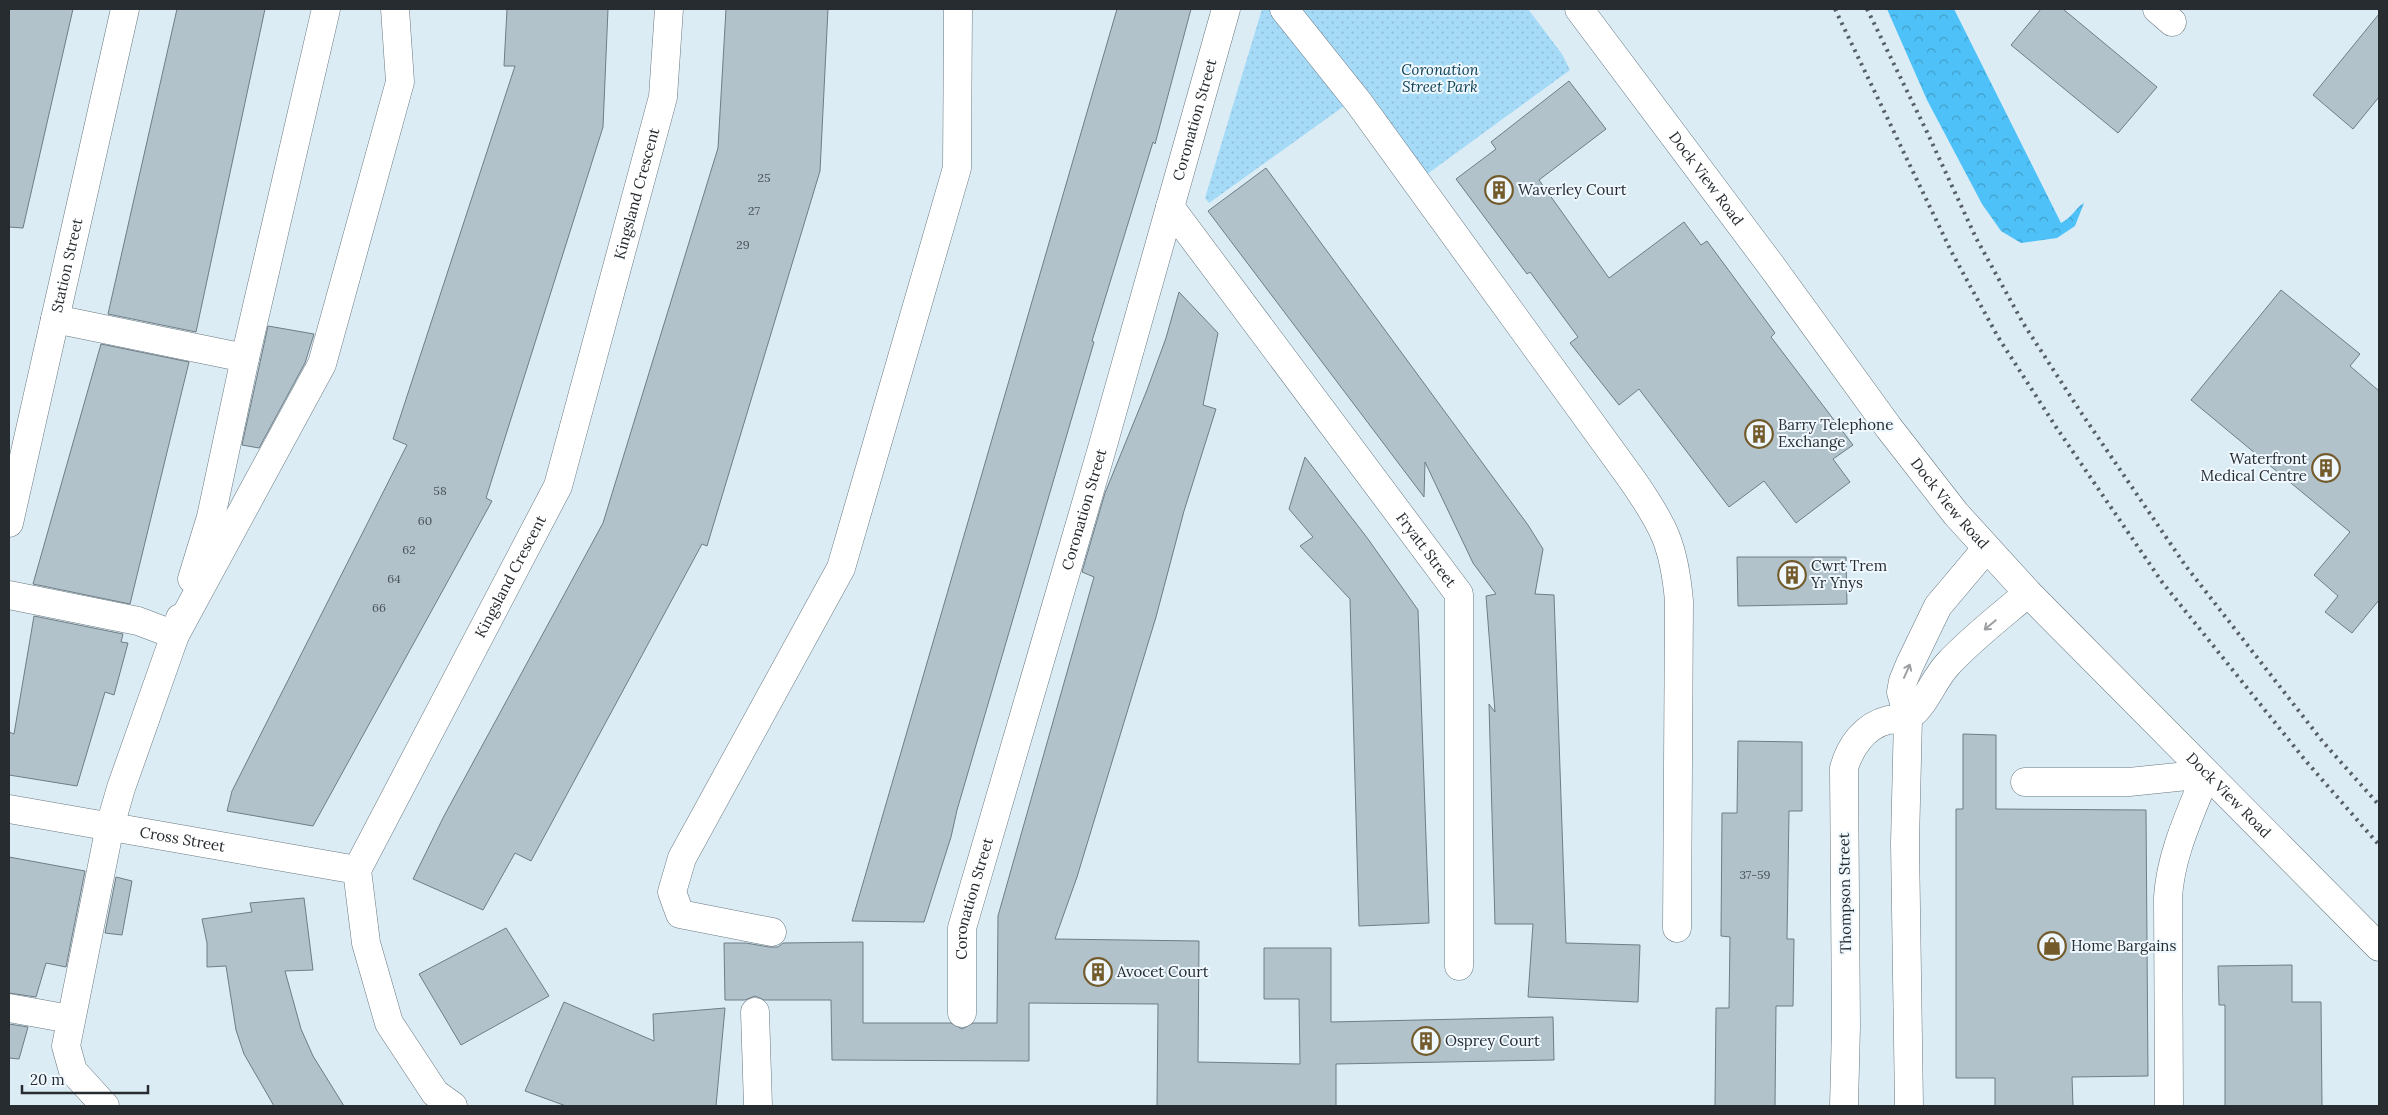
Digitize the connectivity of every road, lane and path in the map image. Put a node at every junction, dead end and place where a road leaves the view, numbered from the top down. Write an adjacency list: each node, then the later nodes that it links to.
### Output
1 (124, 9): 10 (street, Station Street)
2 (326, 9): 11 (street)
3 (395, 9): 16 (street)
4 (669, 9): 22 (street, Kingsland Crescent)
5 (958, 9): 24 (street)
6 (1226, 9): 9 (street, Coronation Street)
7 (1284, 9): 23 (street)
8 (1579, 9): 13 (street, Dock View Road)
9 (1170, 206): 26 (street, Fryatt Street); 29 (street, Coronation Street)
10 (55, 319): 11 (street); 12 (street, Station Street)
11 (245, 358): 16 (street)
12 (9, 523)
13 (1986, 548): 14 (street, Dock View Road); 17 (street, one-way to 13)
14 (2028, 593): 17 (street, one-way to 17); 18 (street, Dock View Road)
15 (9, 595): 16 (street)
16 (174, 635): 21 (street)
17 (1908, 717): 34 (street, Thompson Street); 35 (street)
18 (2206, 774): 19 (street); 25 (street, Dock View Road); 36 (street)
19 (2026, 782)
20 (9, 809): 21 (street, Cross Street)
21 (110, 826): 22 (street, Cross Street); 30 (street)
22 (357, 870): 32 (street)
23 (1677, 928)
24 (772, 932)
25 (2379, 947)
26 (1459, 966)
27 (9, 1008): 30 (street)
28 (755, 1012): 33 (street)
29 (962, 1013)
30 (70, 1018): 31 (street)
31 (104, 1106)
32 (453, 1106)
33 (758, 1106)
34 (1844, 1106)
35 (1909, 1106)
36 (2169, 1106)

